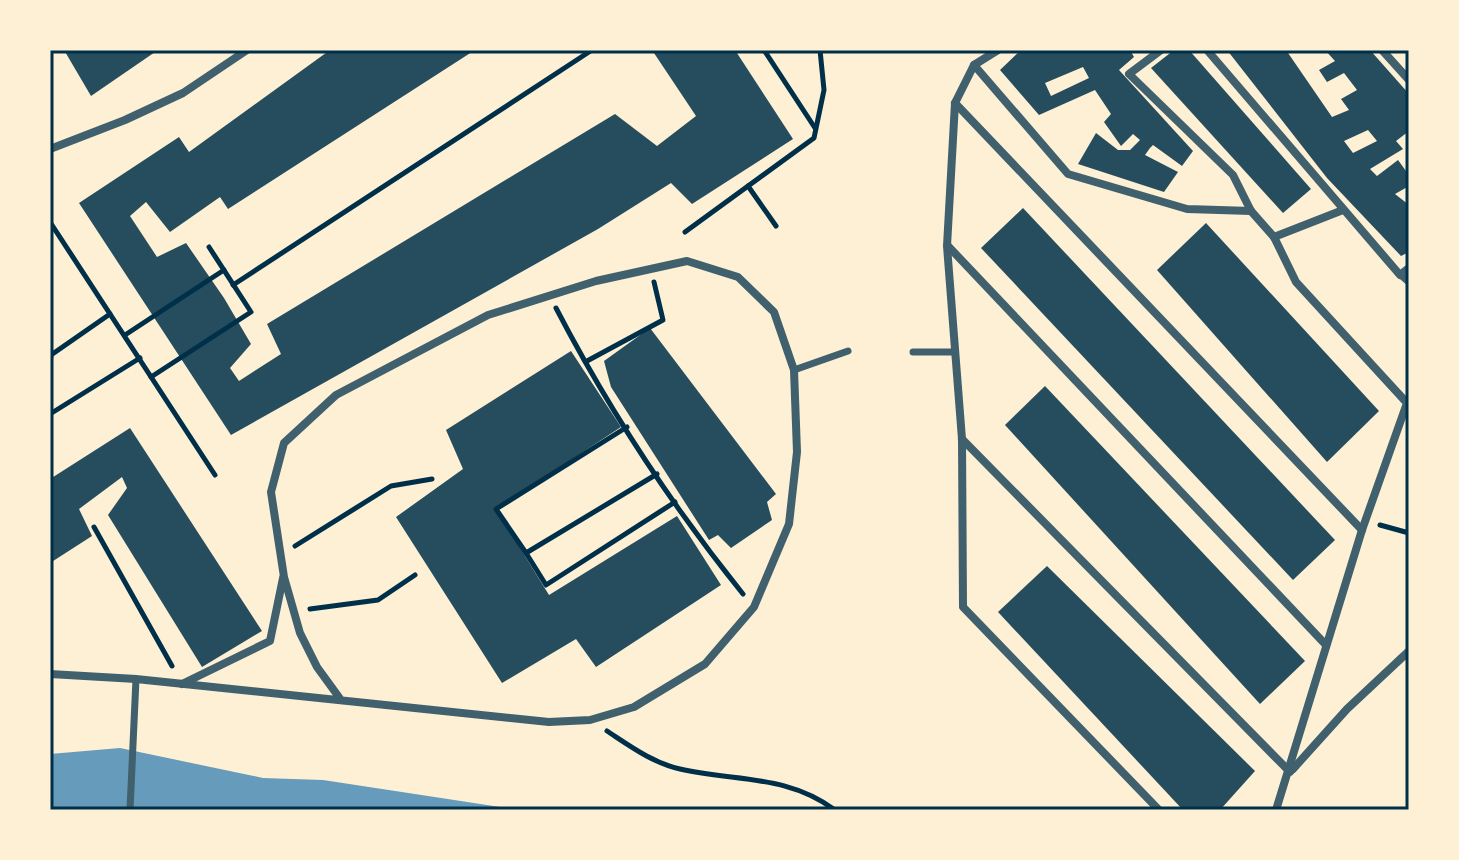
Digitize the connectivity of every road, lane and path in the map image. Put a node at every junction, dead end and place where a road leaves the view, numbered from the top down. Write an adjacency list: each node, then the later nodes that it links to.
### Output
1 (247, 50): 13 (street)
2 (592, 50): 28 (path)
3 (764, 50): 12 (path)
4 (820, 50): 12 (path)
5 (998, 50): 9 (street)
6 (1161, 50): 16 (street)
7 (1207, 50): 15 (street)
8 (1382, 50): 10 (street)
9 (974, 65): 11 (street); 16 (street)
10 (1409, 80)
11 (955, 103): 21 (street); 50 (street)
12 (816, 129): 14 (path)
13 (50, 149)
14 (748, 186): 18 (path); 19 (path)
15 (1343, 210): 20 (street); 26 (street)
16 (1251, 211): 20 (street)
17 (50, 222): 30 (path)
18 (776, 226)
19 (685, 232)
20 (1274, 237): 48 (street)
21 (947, 246): 34 (street); 58 (street)
22 (209, 247): 25 (path)
23 (1409, 268): 26 (street)
24 (651, 269): 29 (street); 37 (path); 39 (street)
25 (224, 270): 28 (path); 31 (path)
26 (1400, 275): 27 (lane)
27 (1409, 283)
28 (233, 285): 40 (path)
29 (549, 296): 37 (path); 53 (street)
30 (110, 314): 31 (path); 35 (path)
31 (125, 335): 36 (path)
32 (848, 351): 39 (street)
33 (913, 352): 34 (street)
34 (955, 352): 43 (street)
35 (51, 354): 38 (path)
36 (140, 358): 40 (path); 41 (path)
37 (587, 361): 42 (path)
38 (50, 367)
39 (794, 370): 56 (street)
40 (151, 377): 45 (path)
41 (50, 414)
42 (627, 427): 44 (path); 52 (path)
43 (962, 439): 65 (street); 68 (street)
44 (657, 474): 47 (path); 52 (path)
45 (215, 475)
46 (432, 479): 53 (path)
47 (675, 502): 52 (path); 56 (path)
48 (1368, 521): 50 (street); 51 (path)
49 (94, 527): 62 (path)
50 (1362, 530): 58 (street)
51 (1409, 533)
52 (526, 553)
53 (280, 555): 55 (street)
54 (415, 575): 57 (path)
55 (284, 577): 57 (street); 62 (street)
56 (754, 607): 64 (street)
57 (293, 611): 63 (street)
58 (1326, 645): 65 (street)
59 (1409, 651): 65 (street)
60 (50, 674): 61 (street)
61 (136, 679): 62 (street); 66 (street)
62 (182, 684): 63 (street)
63 (341, 700): 64 (street)
64 (590, 720): 67 (path)
65 (1290, 772): 69 (street)
66 (130, 810)
67 (835, 810)
68 (1159, 810)
69 (1276, 810)

